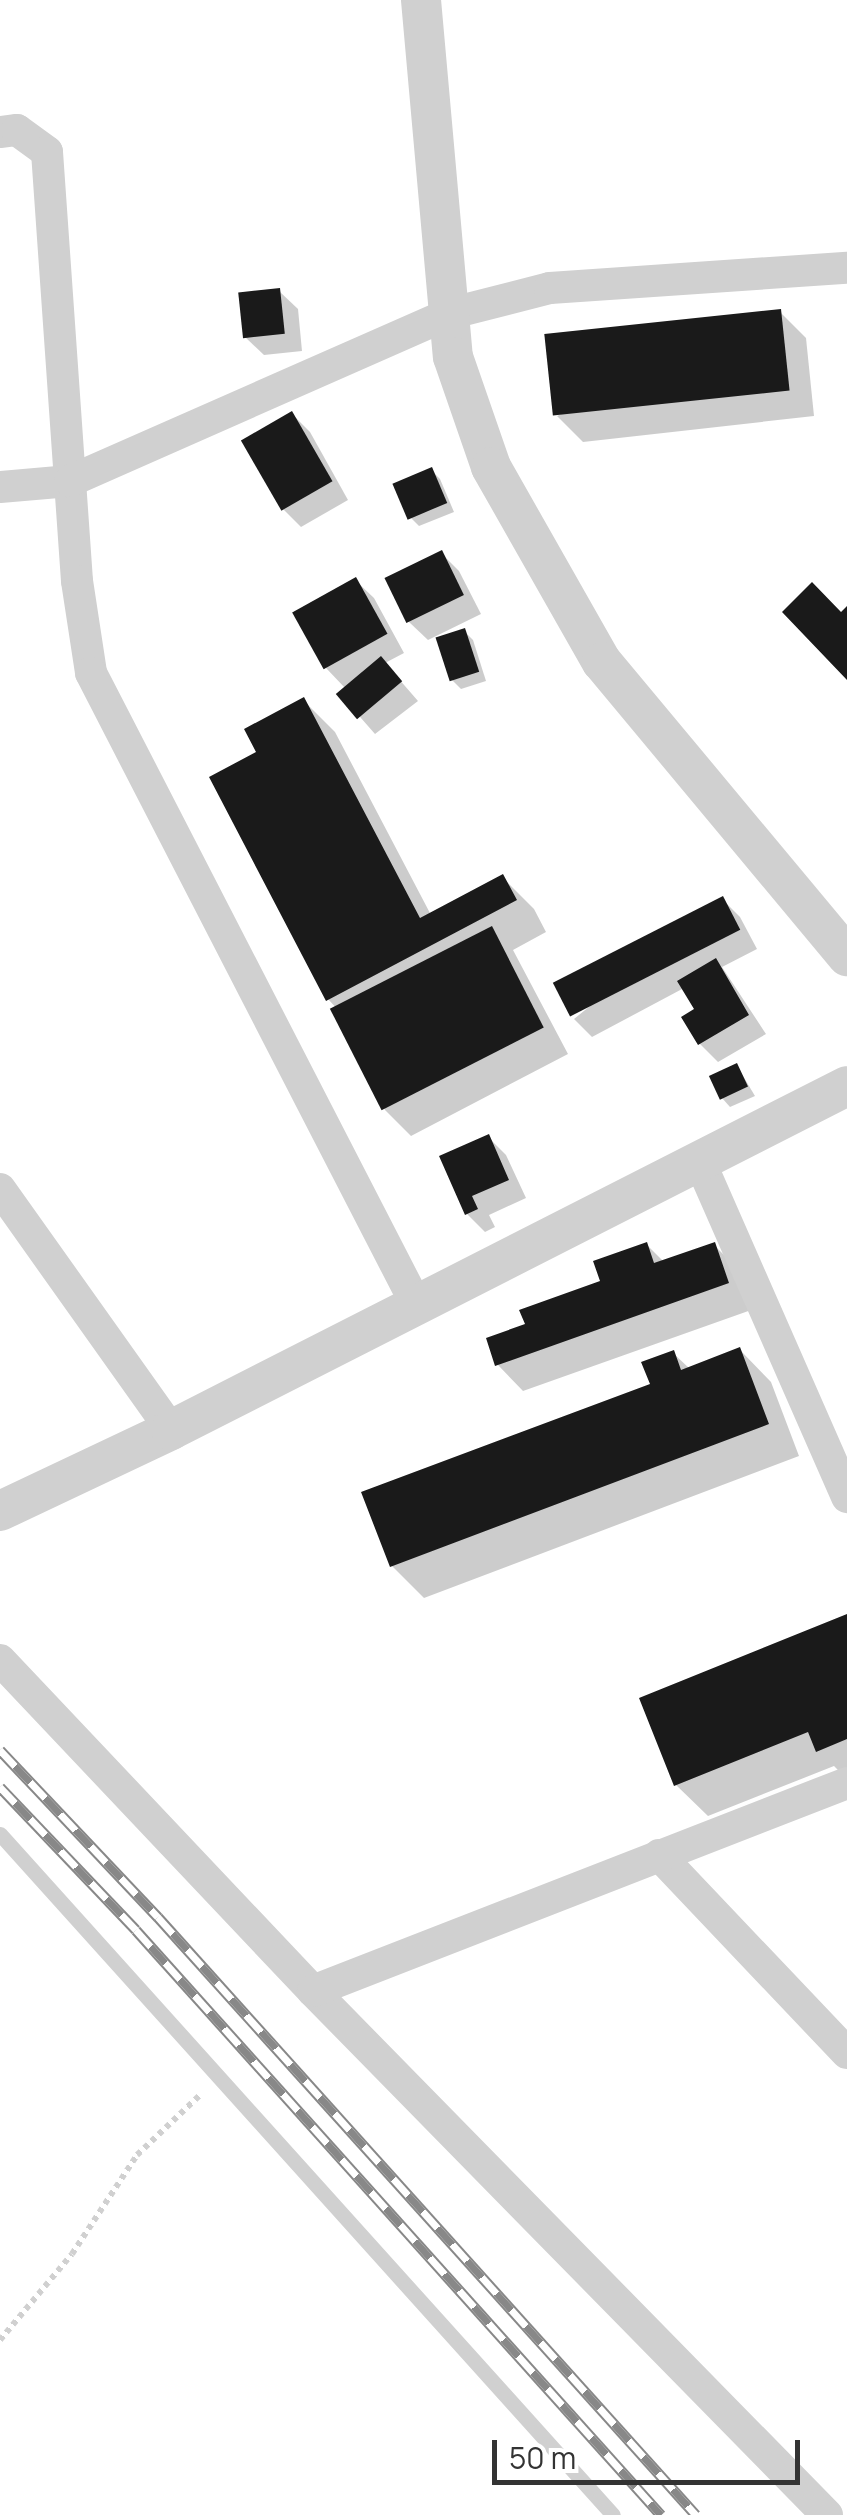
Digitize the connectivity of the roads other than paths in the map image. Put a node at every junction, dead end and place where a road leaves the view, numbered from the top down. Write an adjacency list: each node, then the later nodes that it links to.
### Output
1 (421, 0): 4 (street)
2 (0, 132): 5 (street)
3 (847, 268): 4 (street)
4 (448, 314): 5 (street); 7 (street)
5 (70, 481): 6 (street); 11 (street)
6 (0, 486)
7 (847, 956)
8 (847, 1086): 9 (street)
9 (700, 1162): 11 (street); 13 (street)
10 (0, 1189): 12 (street)
11 (417, 1306): 12 (street)
12 (171, 1430): 14 (street)
13 (847, 1497)
14 (0, 1512)
15 (0, 1660): 19 (street)
16 (847, 1782): 18 (street)
17 (0, 1834): 21 (lane)
18 (659, 1855): 19 (street); 20 (street)
19 (313, 1991): 22 (street)
20 (847, 2052)
21 (613, 2515)
22 (827, 2515)

